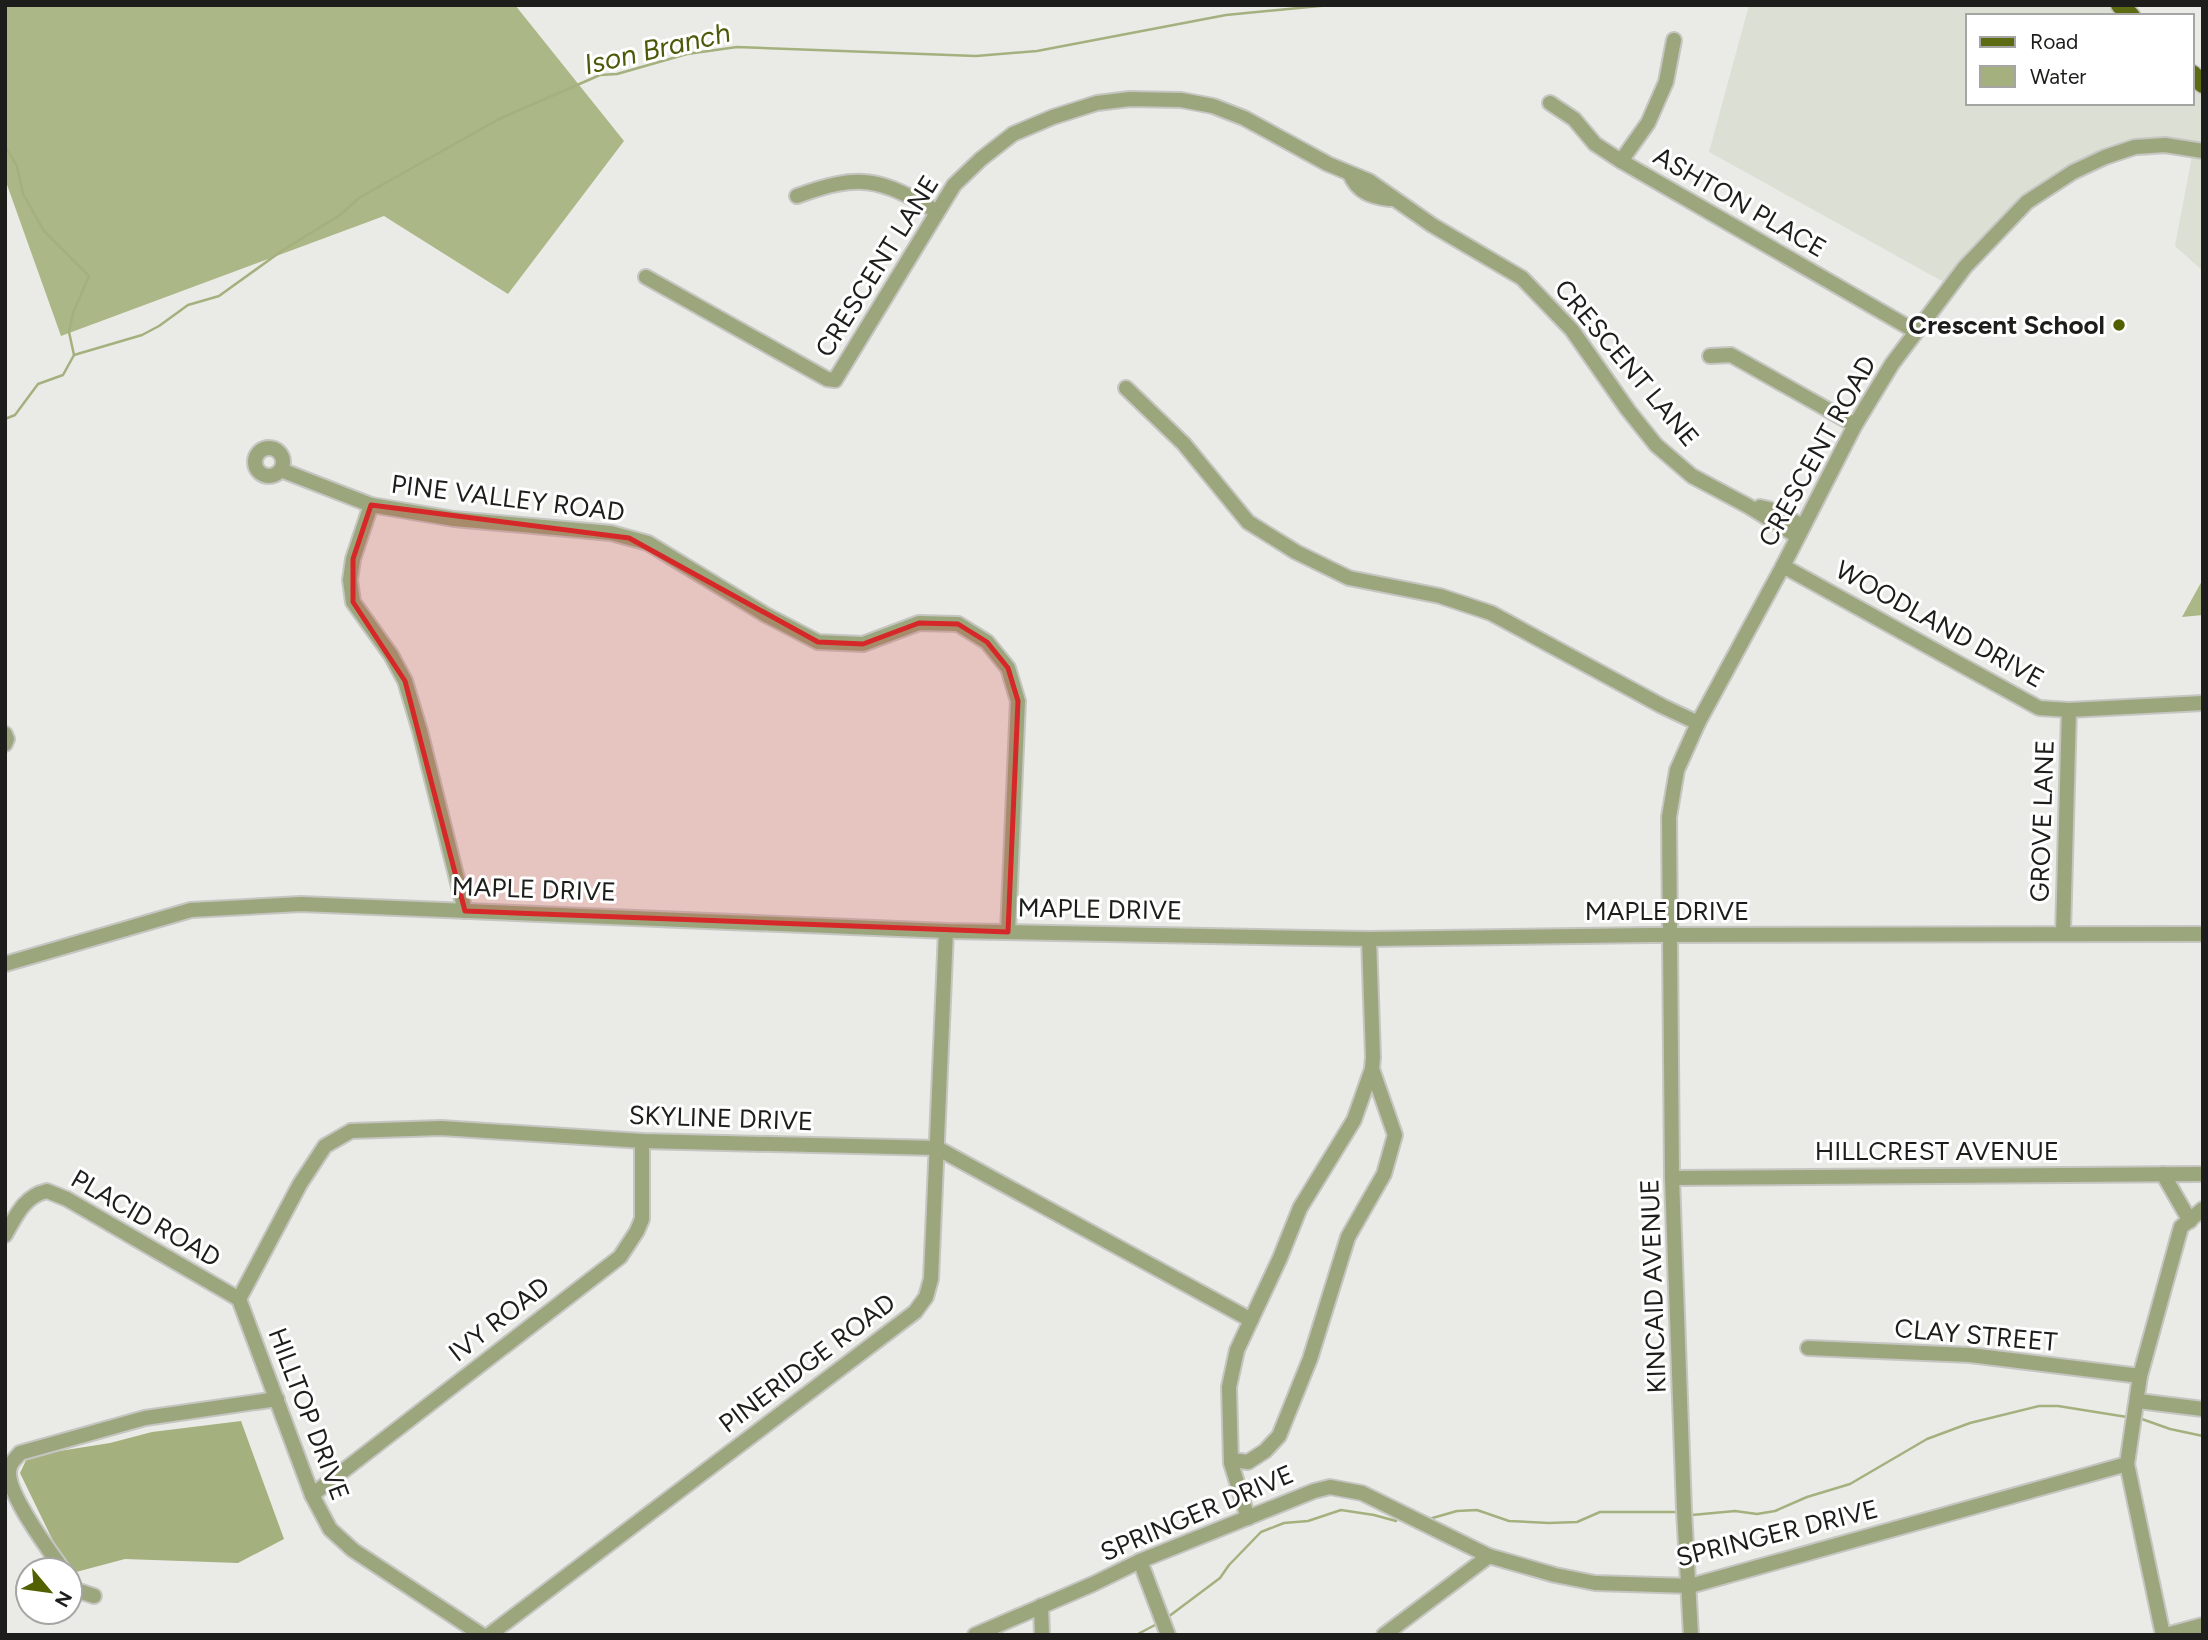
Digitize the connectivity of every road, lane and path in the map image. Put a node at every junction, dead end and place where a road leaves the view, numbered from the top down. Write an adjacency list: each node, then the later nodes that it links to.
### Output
1 (1674, 40): 4 (street)
2 (1550, 103): 4 (street, ASHTON PLACE)
3 (2203, 151): 8 (street, CRESCENT ROAD)
4 (1621, 161): 8 (street, ASHTON PLACE)
5 (797, 196): 6 (street)
6 (936, 211): 7 (street, CRESCENT LANE); 14 (street, CRESCENT LANE)
7 (646, 277)
8 (1915, 331): 11 (street, CRESCENT ROAD)
9 (1710, 356): 11 (street)
10 (1126, 388): 18 (street)
11 (1854, 425): 14 (street, CRESCENT ROAD)
12 (281, 470): 13 (street)
13 (370, 505): 21 (street, PINE VALLEY ROAD); 23 (street, PINE VALLEY ROAD)
14 (1800, 531): 15 (street, CRESCENT ROAD)
15 (1783, 566): 17 (street, WOODLAND DRIVE); 18 (street, CRESCENT ROAD)
16 (2203, 703): 17 (street, WOODLAND DRIVE)
17 (2069, 710): 24 (street, GROVE LANE)
18 (1698, 723): 26 (street, CRESCENT ROAD)
19 (5, 734): 20 (street)
20 (5, 744)
21 (465, 911): 22 (street, MAPLE DRIVE); 28 (street, MAPLE DRIVE)
22 (946, 931): 23 (street, MAPLE DRIVE); 31 (street, PINERIDGE ROAD)
23 (1008, 932): 27 (street, MAPLE DRIVE)
24 (2063, 934): 25 (street, MAPLE DRIVE); 26 (street, MAPLE DRIVE)
25 (2203, 934)
26 (1669, 936): 27 (street, MAPLE DRIVE); 34 (street, KINCAID AVENUE)
27 (1369, 939): 29 (street)
28 (5, 964)
29 (1372, 1069): 39 (street); 45 (street)
30 (642, 1141): 31 (street, SKYLINE DRIVE); 38 (street, SKYLINE DRIVE); 47 (street, IVY ROAD)
31 (937, 1148): 39 (street, SKYLINE DRIVE); 58 (street, PINERIDGE ROAD)
32 (2163, 1174): 33 (street, HILLCREST AVENUE); 34 (street, HILLCREST AVENUE); 36 (street)
33 (2203, 1174)
34 (1672, 1178): 52 (street, KINCAID AVENUE)
35 (2203, 1209): 36 (street)
36 (2190, 1221): 41 (street)
37 (5, 1235): 38 (street, PLACID ROAD)
38 (239, 1299): 42 (street, HILLTOP DRIVE)
39 (1251, 1320): 45 (street)
40 (1808, 1348): 41 (street, CLAY STREET)
41 (2140, 1376): 43 (street)
42 (277, 1399): 47 (street, HILLTOP DRIVE); 49 (street)
43 (2138, 1402): 44 (street); 46 (street)
44 (2203, 1409)
45 (1231, 1460): 48 (street)
46 (2127, 1464): 52 (street, SPRINGER DRIVE); 64 (street)
47 (312, 1495): 57 (street, HILLTOP DRIVE)
48 (1248, 1518): 50 (street, SPRINGER DRIVE); 51 (street, SPRINGER DRIVE)
49 (54, 1556)
50 (1489, 1556): 52 (street, SPRINGER DRIVE); 62 (street)
51 (1140, 1561): 55 (street, SPRINGER DRIVE); 61 (street)
52 (1690, 1586): 63 (street, KINCAID AVENUE)
53 (84, 1593): 54 (street)
54 (94, 1596)
55 (1041, 1606): 59 (street, SPRINGER DRIVE); 60 (street)
56 (2203, 1625): 64 (street)
57 (482, 1635)
58 (489, 1635)
59 (975, 1635)
60 (1042, 1635)
61 (1168, 1635)
62 (1384, 1635)
63 (1691, 1635)
64 (2164, 1635)

